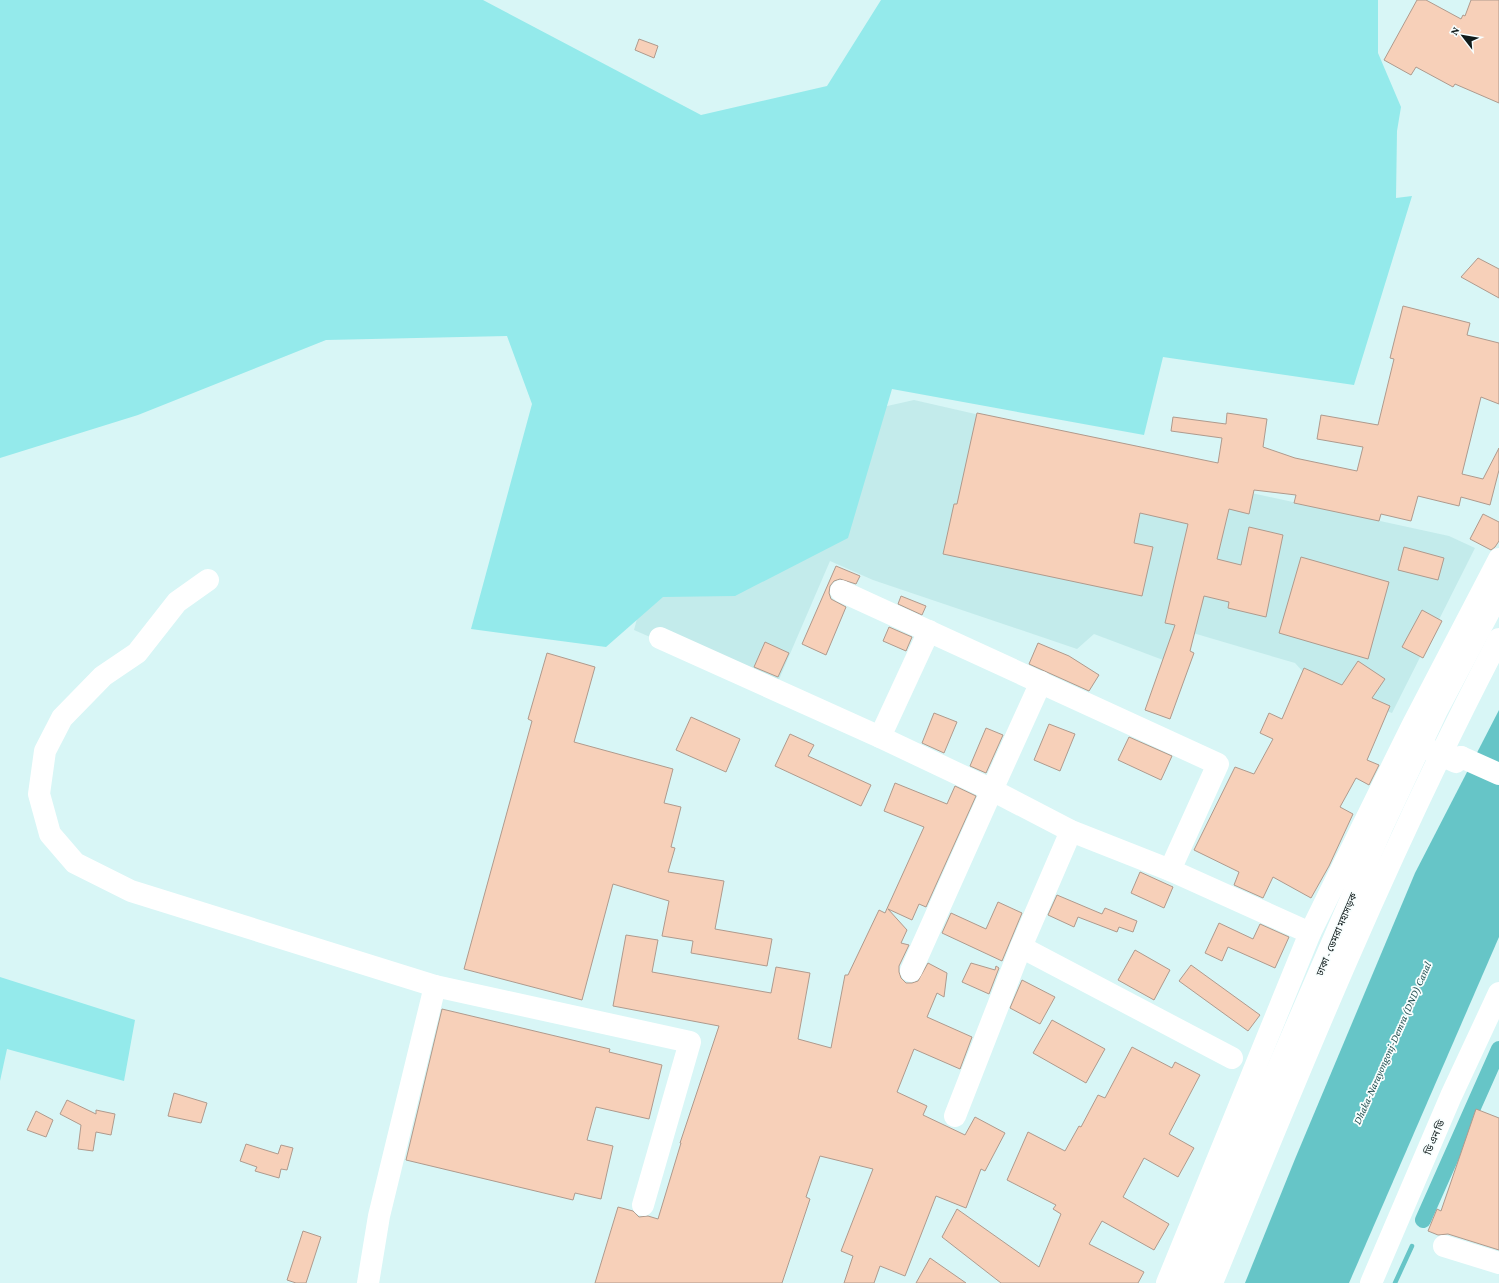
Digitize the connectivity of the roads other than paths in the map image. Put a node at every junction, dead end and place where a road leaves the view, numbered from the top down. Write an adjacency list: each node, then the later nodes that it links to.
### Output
1 (1499, 559): 9 (street)
2 (208, 580): 18 (street)
3 (841, 590): 5 (street)
4 (1499, 593): 27 (street, ঢাকা - ডেমরা মহাসড়ক)
5 (929, 631): 8 (street); 10 (street)
6 (660, 638): 10 (street)
7 (1499, 639): 28 (street)
8 (1041, 682): 12 (street); 14 (street)
9 (1409, 732): 11 (street); 15 (street)
10 (880, 737): 12 (street)
11 (1499, 774)
12 (992, 790): 13 (street); 17 (street)
13 (1071, 831): 14 (street); 16 (street)
14 (1170, 870): 15 (street)
15 (1310, 933): 26 (street)
16 (1021, 947): 20 (street); 21 (street)
17 (911, 971)
18 (435, 986): 22 (street); 25 (street)
19 (1499, 993): 29 (street, ডি এন ডি)
20 (1232, 1058)
21 (955, 1116)
22 (643, 1205)
23 (1444, 1246): 24 (street)
24 (1499, 1263)
25 (368, 1283)
26 (1167, 1283)
27 (1189, 1283)
28 (1212, 1283)
29 (1371, 1283)

